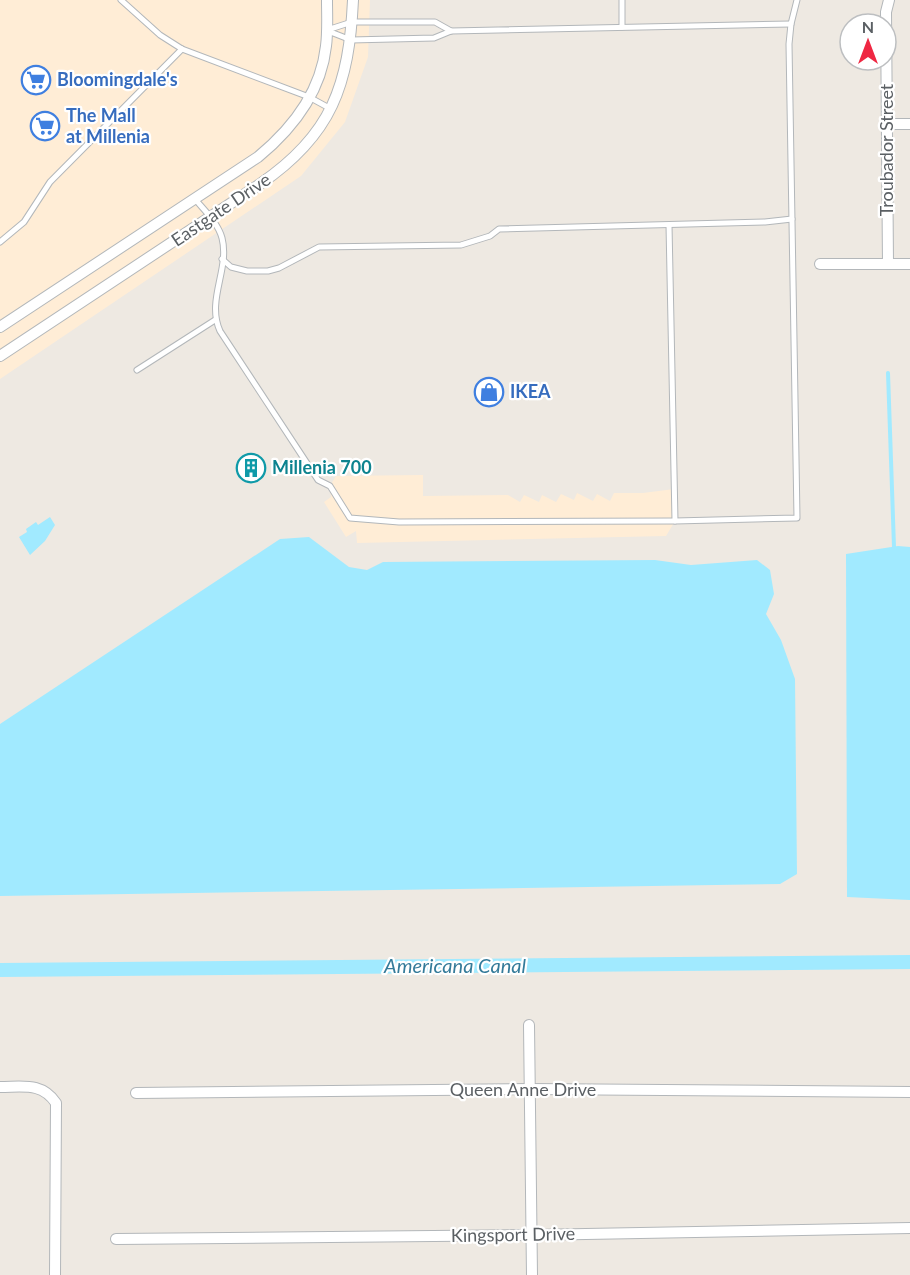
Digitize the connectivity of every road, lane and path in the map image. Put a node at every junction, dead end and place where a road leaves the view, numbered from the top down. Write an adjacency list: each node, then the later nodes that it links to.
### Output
1 (121, 0): 13 (lane)
2 (327, 0): 10 (street, Eastgate Drive)
3 (352, 0): 7 (street, Eastgate Drive)
4 (622, 0): 9 (lane)
5 (797, 0): 8 (lane)
6 (889, 0): 16 (street, Troubador Street)
7 (352, 22): 10 (lane); 11 (lane); 12 (street, Eastgate Drive)
8 (791, 24): 9 (lane); 20 (lane)
9 (622, 27): 11 (lane)
10 (327, 30): 12 (lane); 14 (street, Eastgate Drive)
11 (451, 31): 12 (lane)
12 (351, 40): 15 (street, Eastgate Drive)
13 (182, 49): 14 (lane); 22 (lane)
14 (309, 97): 15 (lane); 18 (street, Eastgate Drive)
15 (331, 109): 19 (street, Eastgate Drive)
16 (887, 124): 17 (street); 25 (street, Troubador Street)
17 (910, 124)
18 (195, 199): 19 (lane); 28 (street, Eastgate Drive)
19 (210, 218): 23 (lane); 29 (street, Eastgate Drive)
20 (792, 219): 21 (lane); 31 (lane)
21 (669, 225): 23 (lane); 31 (lane)
22 (0, 242)
23 (222, 260): 27 (lane)
24 (820, 264): 25 (street)
25 (888, 264): 26 (street)
26 (910, 264)
27 (215, 320): 30 (lane); 31 (lane)
28 (0, 327)
29 (2, 351)
30 (137, 370)
31 (675, 521)
32 (529, 1025): 34 (street)
33 (0, 1087): 40 (street)
34 (530, 1089): 35 (street, Queen Anne Drive); 36 (street, Queen Anne Drive); 38 (street)
35 (910, 1092)
36 (136, 1093)
37 (910, 1228): 38 (street, Kingsport Drive)
38 (531, 1235): 39 (street, Kingsport Drive); 41 (street)
39 (116, 1239)
40 (55, 1275)
41 (532, 1275)

